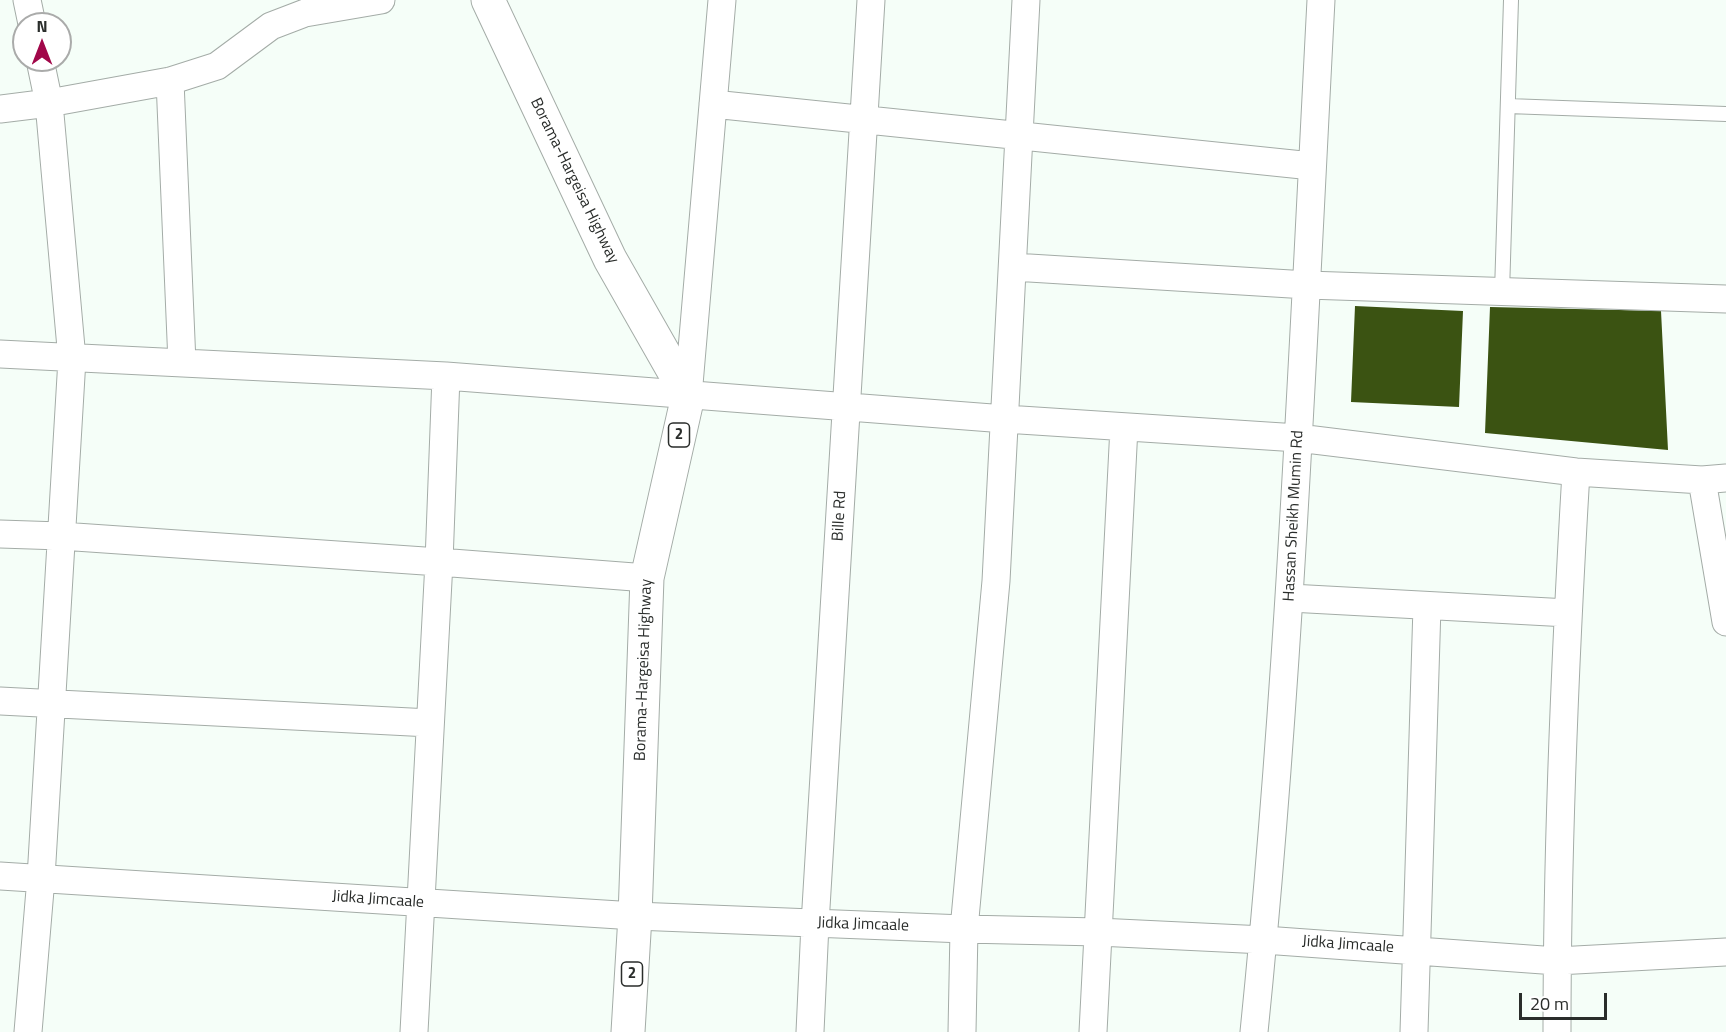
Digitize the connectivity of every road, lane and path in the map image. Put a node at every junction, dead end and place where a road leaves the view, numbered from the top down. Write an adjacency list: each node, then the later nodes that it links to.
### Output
1 (381, 0): 9 (street)
2 (488, 0): 26 (highway, Borama-Hargeisa Highway)
3 (722, 0): 11 (street)
4 (872, 0): 15 (street, Bille Rd)
5 (1026, 0): 16 (street)
6 (1321, 0): 17 (street, Hassan Sheikh Mumin Rd)
7 (1511, 0): 12 (lane)
8 (43, 72): 10 (street)
9 (170, 81): 10 (street); 24 (street)
10 (49, 103): 13 (street); 23 (street)
11 (713, 104): 15 (street); 26 (street)
12 (1508, 106): 14 (lane); 20 (lane)
13 (0, 109)
14 (1726, 114)
15 (865, 120): 16 (street); 27 (street, Bille Rd)
16 (1019, 136): 17 (street); 18 (street)
17 (1312, 166): 19 (street, Hassan Sheikh Mumin Rd)
18 (1013, 267): 19 (street); 28 (street)
19 (1307, 285): 20 (street); 30 (street, Hassan Sheikh Mumin Rd)
20 (1503, 292): 21 (street)
21 (1726, 299)
22 (0, 354): 23 (street)
23 (72, 359): 24 (street); 34 (street)
24 (182, 363): 25 (street)
25 (446, 376): 26 (street); 35 (street)
26 (688, 396): 27 (street); 36 (highway, Borama-Hargeisa Highway / 2)
27 (846, 408): 28 (street); 48 (street, Bille Rd)
28 (1005, 419): 29 (street); 49 (street)
29 (1124, 427): 30 (street); 50 (street)
30 (1298, 438): 31 (street); 37 (street, Hassan Sheikh Mumin Rd)
31 (1576, 472): 32 (street); 39 (street)
32 (1714, 479): 40 (street)
33 (0, 534): 34 (street)
34 (61, 536): 35 (street); 42 (street)
35 (439, 562): 36 (street); 43 (street)
36 (647, 578): 47 (highway, Borama-Hargeisa Highway / 2)
37 (1290, 598): 38 (street); 51 (street, Hassan Sheikh Mumin Rd)
38 (1427, 606): 39 (street); 52 (street)
39 (1568, 613): 54 (street)
40 (1726, 622)
41 (0, 700): 42 (street)
42 (52, 704): 43 (street); 45 (street)
43 (430, 723): 46 (street)
44 (0, 876): 45 (street, Jidka Jimcaale)
45 (41, 879): 46 (street, Jidka Jimcaale); 55 (street)
46 (421, 902): 47 (street, Jidka Jimcaale); 56 (street)
47 (635, 916): 48 (street, Jidka Jimcaale); 57 (highway, Borama-Hargeisa Highway / 2)
48 (815, 924): 49 (street, Jidka Jimcaale); 58 (street, Bille Rd)
49 (964, 929): 50 (street, Jidka Jimcaale); 59 (street)
50 (1098, 932): 51 (street, Jidka Jimcaale); 60 (street)
51 (1264, 940): 52 (street, Jidka Jimcaale); 61 (street, Hassan Sheikh Mumin Rd)
52 (1416, 950): 54 (street, Jidka Jimcaale); 62 (street)
53 (1726, 952): 54 (street, Jidka Jimcaale)
54 (1557, 960): 63 (street)
55 (28, 1032)
56 (414, 1032)
57 (628, 1032)
58 (810, 1032)
59 (962, 1032)
60 (1093, 1032)
61 (1254, 1032)
62 (1414, 1032)
63 (1557, 1032)

